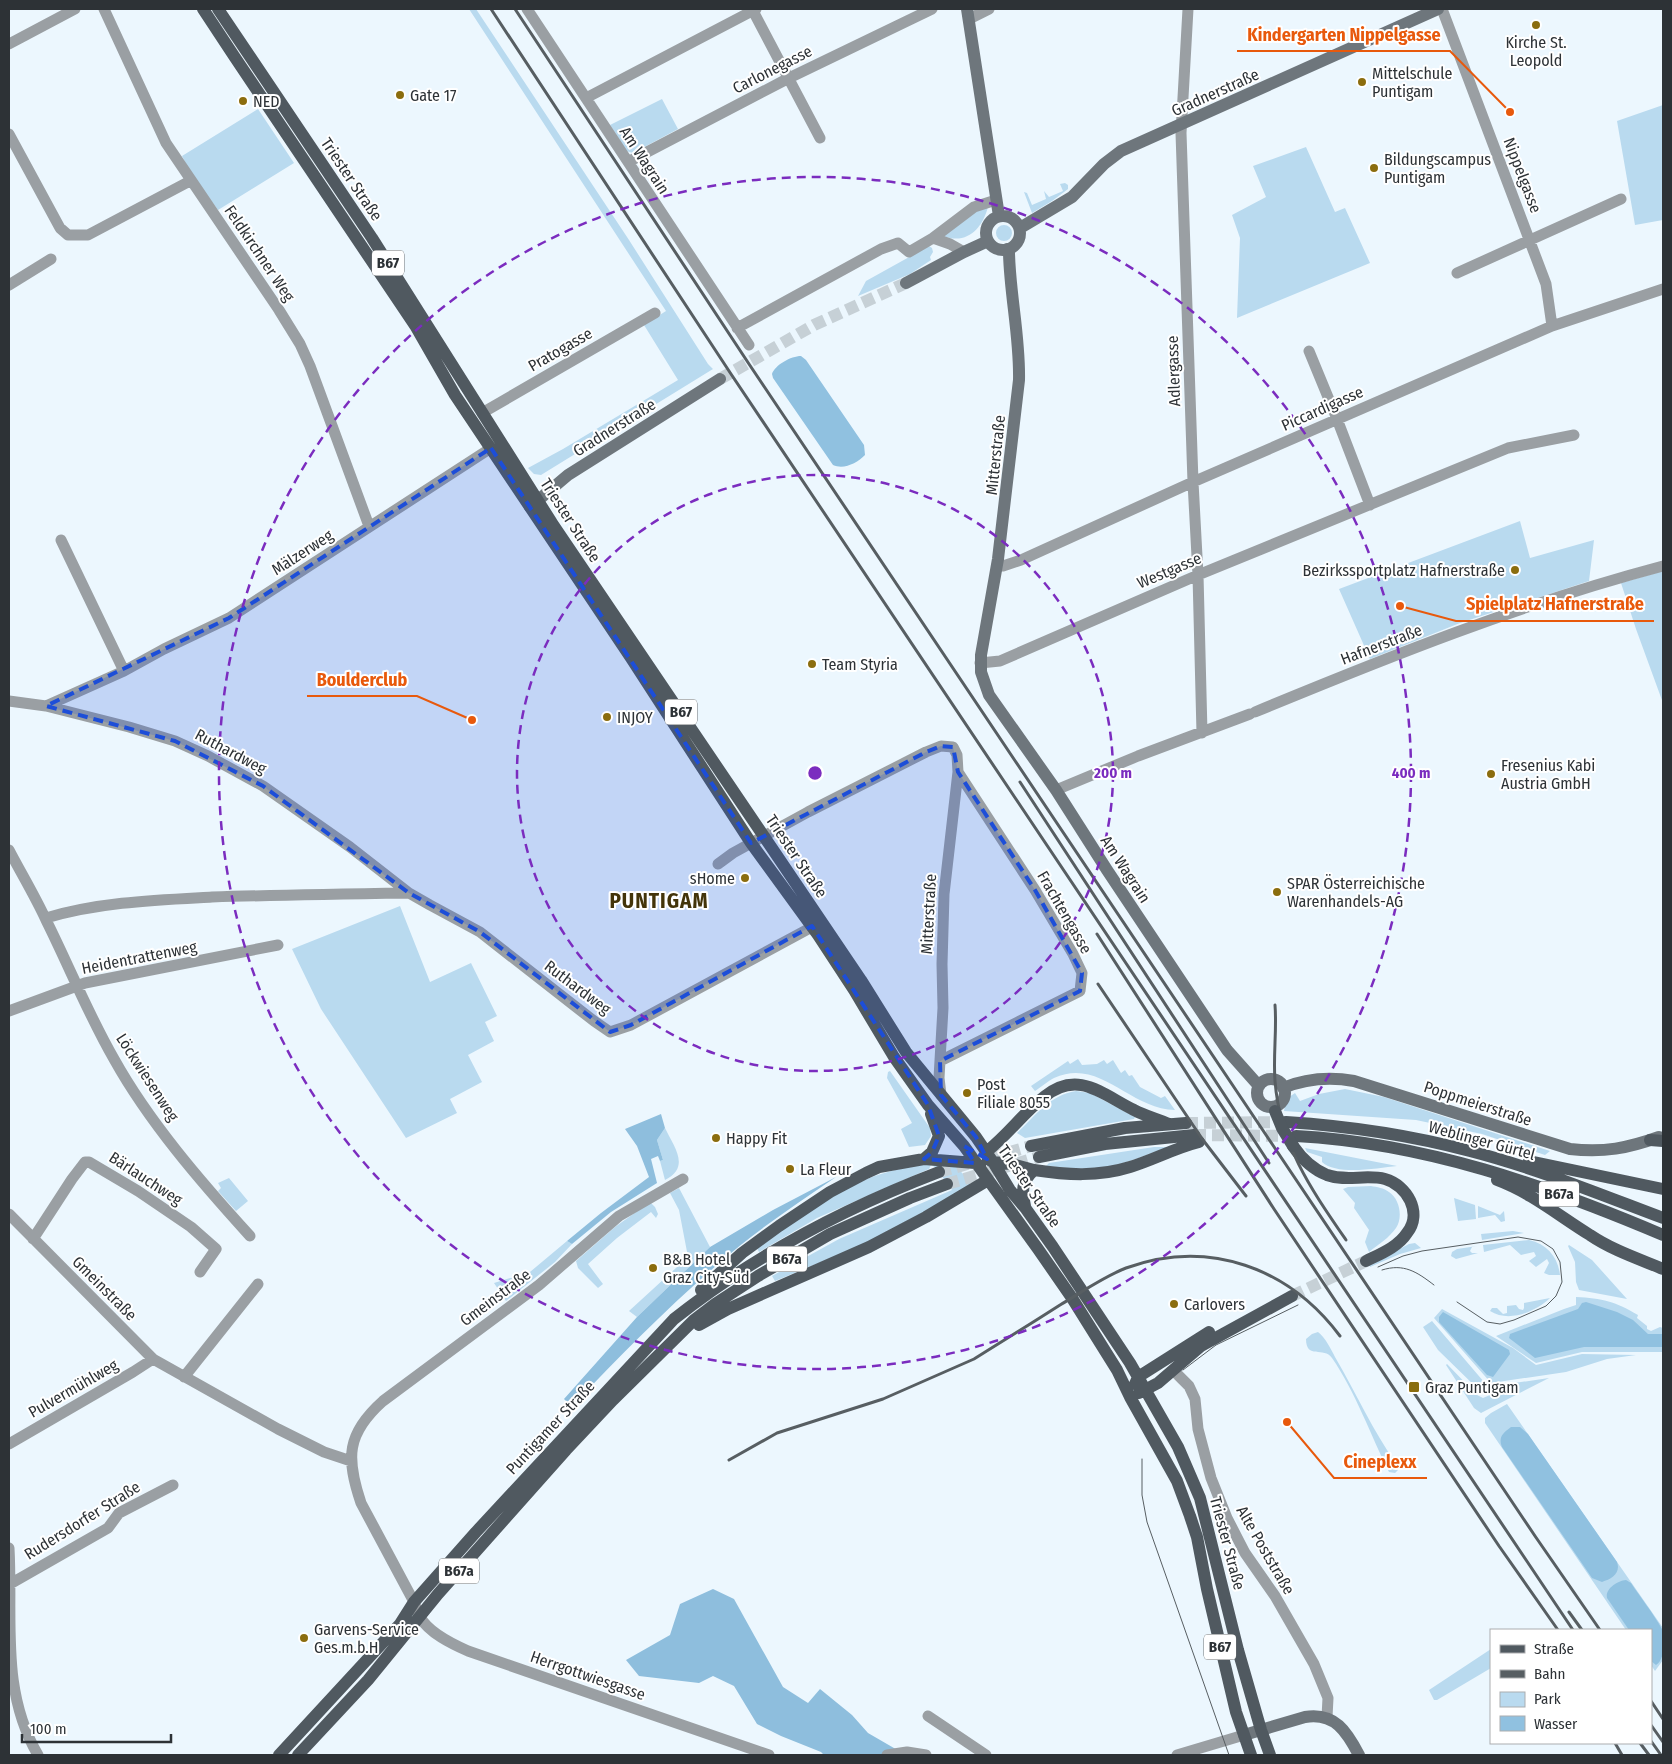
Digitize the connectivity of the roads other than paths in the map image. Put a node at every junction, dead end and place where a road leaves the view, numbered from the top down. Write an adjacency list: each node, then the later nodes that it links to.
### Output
1 (75, 9): 13 (street)
2 (104, 9): 20 (street, Feldkirchner Weg)
3 (204, 9): 44 (main road, Triester Straße / B67)
4 (218, 9): 41 (main road, Triester Straße / B67)
5 (528, 9): 15 (street, Am Wagrain)
6 (754, 9): 14 (street); 15 (street)
7 (932, 9): 14 (street, Carlonegasse)
8 (989, 9): 12 (street)
9 (1188, 9): 16 (street, Adlergasse)
10 (1438, 9): 16 (street, Gradnerstraße)
11 (1442, 9): 27 (street, Nippelgasse)
12 (968, 14): 22 (street)
13 (9, 44)
14 (789, 78): 18 (street); 19 (street, Carlonegasse)
15 (586, 98): 19 (street, Am Wagrain)
16 (1181, 124): 24 (street, Gradnerstraße); 45 (street, Adlergasse)
17 (9, 134): 20 (street)
18 (820, 138)
19 (628, 162): 37 (street, Am Wagrain)
20 (190, 181): 48 (street, Feldkirchner Weg)
21 (1621, 199): 27 (street, Nippelgasse)
22 (996, 200): 23 (street); 25 (street)
23 (999, 216): 24 (street); 26 (street)
24 (1020, 228): 28 (street)
25 (933, 238): 29 (street); 37 (street)
26 (988, 241): 28 (street); 29 (street)
27 (1530, 241): 31 (street, Nippelgasse); 36 (street, Nippelgasse)
28 (1007, 249): 50 (street, Mitterstraße)
29 (964, 252): 32 (street)
30 (51, 259): 33 (street)
31 (1457, 272)
32 (906, 283)
33 (9, 285)
34 (1663, 289): 36 (street, Piccardigasse)
35 (655, 313): 41 (street, Pratogasse)
36 (1552, 326): 42 (street, Piccardigasse)
37 (737, 328): 38 (street, Am Wagrain)
38 (749, 345)
39 (1308, 351): 42 (street)
40 (720, 379): 46 (street, Gradnerstraße)
41 (482, 413): 46 (main road, Triester Straße / B67)
42 (1337, 419): 45 (street, Piccardigasse); 47 (street)
43 (1574, 435): 47 (street, Westgasse)
44 (491, 448): 46 (main road, Triester Straße / B67); 48 (street, Mälzerweg)
45 (1193, 482): 50 (street, Piccardigasse); 52 (street, Adlergasse)
46 (534, 504): 60 (main road, Triester Straße / B67); 61 (main road, Triester Straße / B67)
47 (1370, 505): 52 (street, Westgasse)
48 (369, 526): 54 (street, Mälzerweg)
49 (61, 540): 54 (street)
50 (997, 566): 53 (street, Mitterstraße)
51 (1663, 566): 57 (street, Hafnerstraße)
52 (1198, 575): 53 (street, Westgasse); 57 (street, Adlergasse)
53 (980, 663): 59 (street, Am Wagrain)
54 (124, 671): 56 (street, Mälzerweg)
55 (9, 701): 56 (street, Ruthardweg)
56 (46, 706): 64 (street, Ruthardweg)
57 (1202, 733): 59 (street, Hafnerstraße)
58 (958, 772): 60 (street, Mitterstraße); 70 (street, Mitterstraße); 70 (street, Frachtengasse)
59 (1056, 790): 71 (street, Am Wagrain)
60 (764, 836): 61 (street); 73 (main road, Triester Straße / B67)
61 (751, 843): 63 (street); 66 (main road, Triester Straße / B67)
62 (9, 850): 65 (street, Löckwiesenweg)
63 (718, 864)
64 (410, 893): 65 (street); 66 (street, Ruthardweg)
65 (46, 918): 68 (street, Löckwiesenweg)
66 (812, 926): 74 (main road, Triester Straße / B67)
67 (278, 945): 68 (street, Heidentrattenweg)
68 (76, 986): 69 (street, Heidentrattenweg); 100 (street, Löckwiesenweg)
69 (9, 1011)
70 (940, 1061): 73 (street, Mitterstraße)
71 (1259, 1086): 72 (street); 75 (street)
72 (1283, 1088): 75 (street); 80 (street, Poppmeierstraße)
73 (941, 1095): 90 (main road, Triester Straße / B67)
74 (928, 1105): 83 (main road, Triester Straße / B67); 86 (main road)
75 (1275, 1109): 81 (main road, bridge)
76 (1286, 1122): 88 (main road, Weblinger Gürtel / B67a)
77 (1186, 1123): 78 (main road)
78 (1170, 1124): 84 (main road); 90 (main road)
79 (1663, 1136): 80 (street, Poppmeierstraße)
80 (1650, 1140): 82 (main road)
81 (1294, 1141): 87 (main road, Weblinger Gürtel / B67a); 102 (main road)
82 (1663, 1141)
83 (964, 1146): 89 (main road, Triester Straße / B67); 90 (main road)
84 (1031, 1146)
85 (1039, 1157): 91 (main road)
86 (924, 1158): 89 (main road); 108 (main road)
87 (1452, 1160): 99 (main road, Weblinger Gürtel / B67a); 103 (main road)
88 (1507, 1162): 95 (main road); 98 (main road, Weblinger Gürtel / B67a)
89 (975, 1163): 90 (main road, Triester Straße / B67)
90 (988, 1165): 91 (main road); 96 (main road, Triester Straße / B67); 109 (main road); 115 (main road, Triester Straße / B67)
91 (1034, 1170): 96 (main road)
92 (939, 1172): 108 (main road, Puntigamer Straße / B67a)
93 (683, 1179): 117 (street, Gmeinstraße)
94 (947, 1184): 109 (main road, Puntigamer Straße / B67a)
95 (1662, 1188)
96 (1026, 1209): 113 (main road, Triester Straße / B67)
97 (9, 1214): 101 (street, Gmeinstraße)
98 (1663, 1218)
99 (1663, 1235)
100 (250, 1236)
101 (33, 1239): 104 (street, Bärlauchweg); 110 (street, Gmeinstraße)
102 (1366, 1261)
103 (1663, 1269)
104 (200, 1272)
105 (258, 1284): 112 (street)
106 (1292, 1296): 107 (main road)
107 (1274, 1305): 111 (main road); 113 (main road)
108 (674, 1319): 121 (main road, Puntigamer Straße / B67a)
109 (674, 1338): 122 (main road, Puntigamer Straße / B67a)
110 (153, 1359): 112 (street, Gmeinstraße); 116 (street, Pulvermühlweg)
111 (1171, 1372): 114 (main road); 124 (street, Alte Poststraße)
112 (184, 1377): 117 (street, Gmeinstraße)
113 (1138, 1377): 114 (main road, Triester Straße / B67); 115 (main road)
114 (1146, 1390): 115 (main road); 125 (main road, Triester Straße / B67)
115 (1130, 1397): 126 (main road, Triester Straße / B67)
116 (9, 1444)
117 (351, 1461): 121 (street, Gmeinstraße)
118 (173, 1484): 120 (street, Rudersdorfer Straße)
119 (9, 1548): 120 (street, Rudersdorfer Straße)
120 (10, 1584): 127 (street, Rudersdorfer Straße)
121 (414, 1602): 122 (street, Herrgottwiesgasse); 128 (main road, Puntigamer Straße / B67a)
122 (420, 1617): 129 (main road, Puntigamer Straße / B67a); 130 (street, Herrgottwiesgasse)
123 (928, 1716): 133 (street)
124 (1327, 1717): 125 (street); 137 (street)
125 (1261, 1730): 126 (street); 136 (main road, Triester Straße / B67)
126 (1244, 1735): 134 (street); 135 (main road, Triester Straße / B67)
127 (38, 1755)
128 (279, 1755)
129 (298, 1755)
130 (769, 1755)
131 (887, 1755): 132 (street)
132 (926, 1755)
133 (986, 1755)
134 (1177, 1755)
135 (1251, 1755)
136 (1270, 1755)
137 (1359, 1755)

